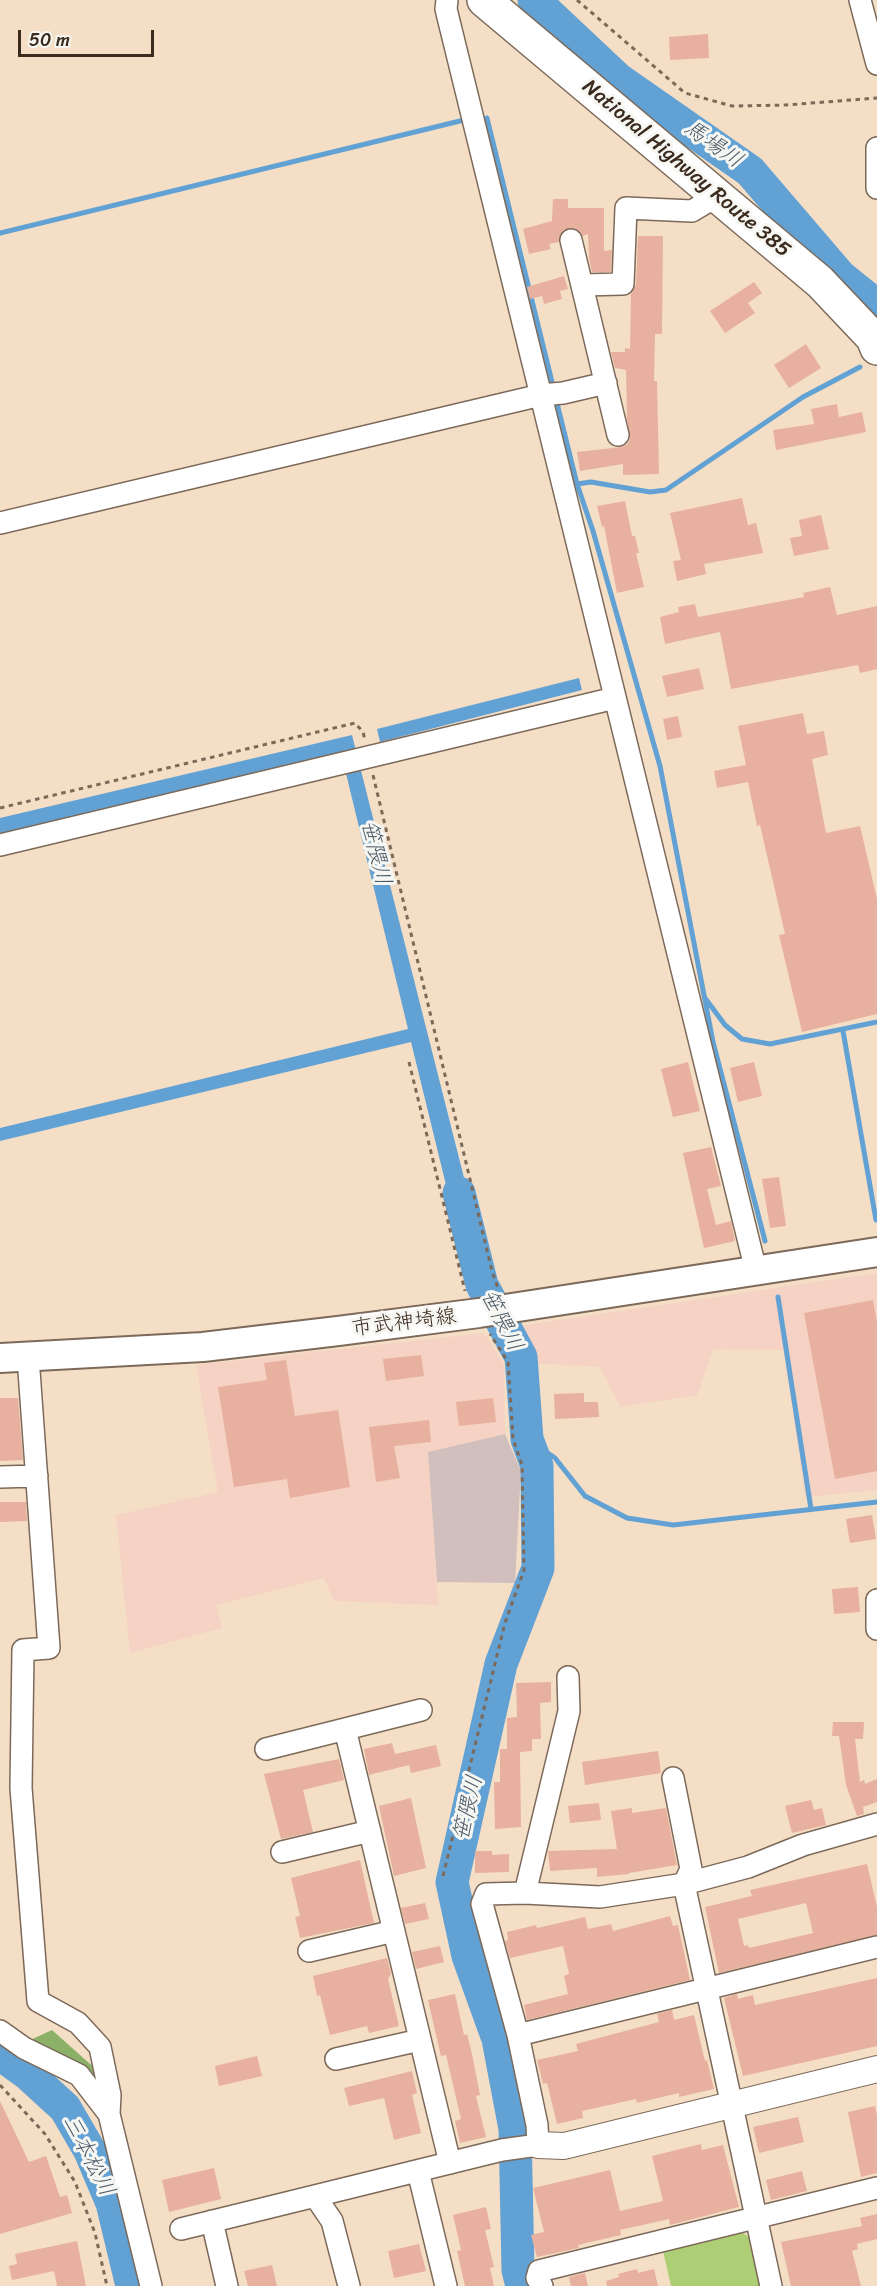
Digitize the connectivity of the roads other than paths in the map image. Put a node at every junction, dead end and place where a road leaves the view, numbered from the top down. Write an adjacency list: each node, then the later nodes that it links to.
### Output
1 (447, 0): 12 (street)
2 (484, 0): 7 (highway, National Highway Route 385)
3 (860, 0): 4 (street)
4 (877, 64)
5 (877, 148): 6 (street)
6 (877, 188)
7 (717, 196): 9 (street); 10 (highway, National Highway Route 385)
8 (571, 240): 9 (street)
9 (582, 285): 11 (street)
10 (876, 342)
11 (606, 383): 12 (street); 13 (street)
12 (541, 395): 14 (street); 15 (street)
13 (618, 435)
14 (0, 523)
15 (615, 698): 16 (street); 18 (street)
16 (0, 845)
17 (877, 1252): 18 (main road, 市武神埼線)
18 (756, 1271): 19 (main road, 市武神埼線)
19 (28, 1357): 20 (main road, 市武神埼線); 21 (street)
20 (0, 1358)
21 (37, 1476): 22 (street); 45 (street)
22 (0, 1477)
23 (877, 1600): 24 (street)
24 (877, 1629)
25 (568, 1677): 34 (street)
26 (421, 1710): 27 (street)
27 (345, 1730): 28 (street); 31 (street)
28 (266, 1749)
29 (673, 1778): 33 (street)
30 (877, 1824): 33 (street)
31 (370, 1831): 32 (street); 35 (street)
32 (282, 1852)
33 (684, 1884): 34 (street); 38 (street)
34 (525, 1893): 40 (street)
35 (394, 1931): 37 (street); 41 (street)
36 (877, 1947): 38 (street)
37 (309, 1952)
38 (707, 1989): 40 (street); 44 (street)
39 (0, 2031): 45 (street)
40 (518, 2035): 46 (street)
41 (420, 2040): 42 (street); 47 (street)
42 (336, 2060)
43 (877, 2069): 44 (street)
44 (732, 2104): 46 (street); 51 (street)
45 (109, 2114): 54 (street)
46 (538, 2145): 47 (street)
47 (450, 2163): 48 (street)
48 (418, 2171): 50 (street); 57 (street)
49 (877, 2188): 51 (street)
50 (315, 2196): 52 (street); 56 (street)
51 (755, 2217): 58 (street); 59 (street)
52 (212, 2221): 53 (street); 55 (street)
53 (181, 2229)
54 (151, 2286)
55 (227, 2286)
56 (349, 2286)
57 (446, 2286)
58 (542, 2286)
59 (771, 2286)

